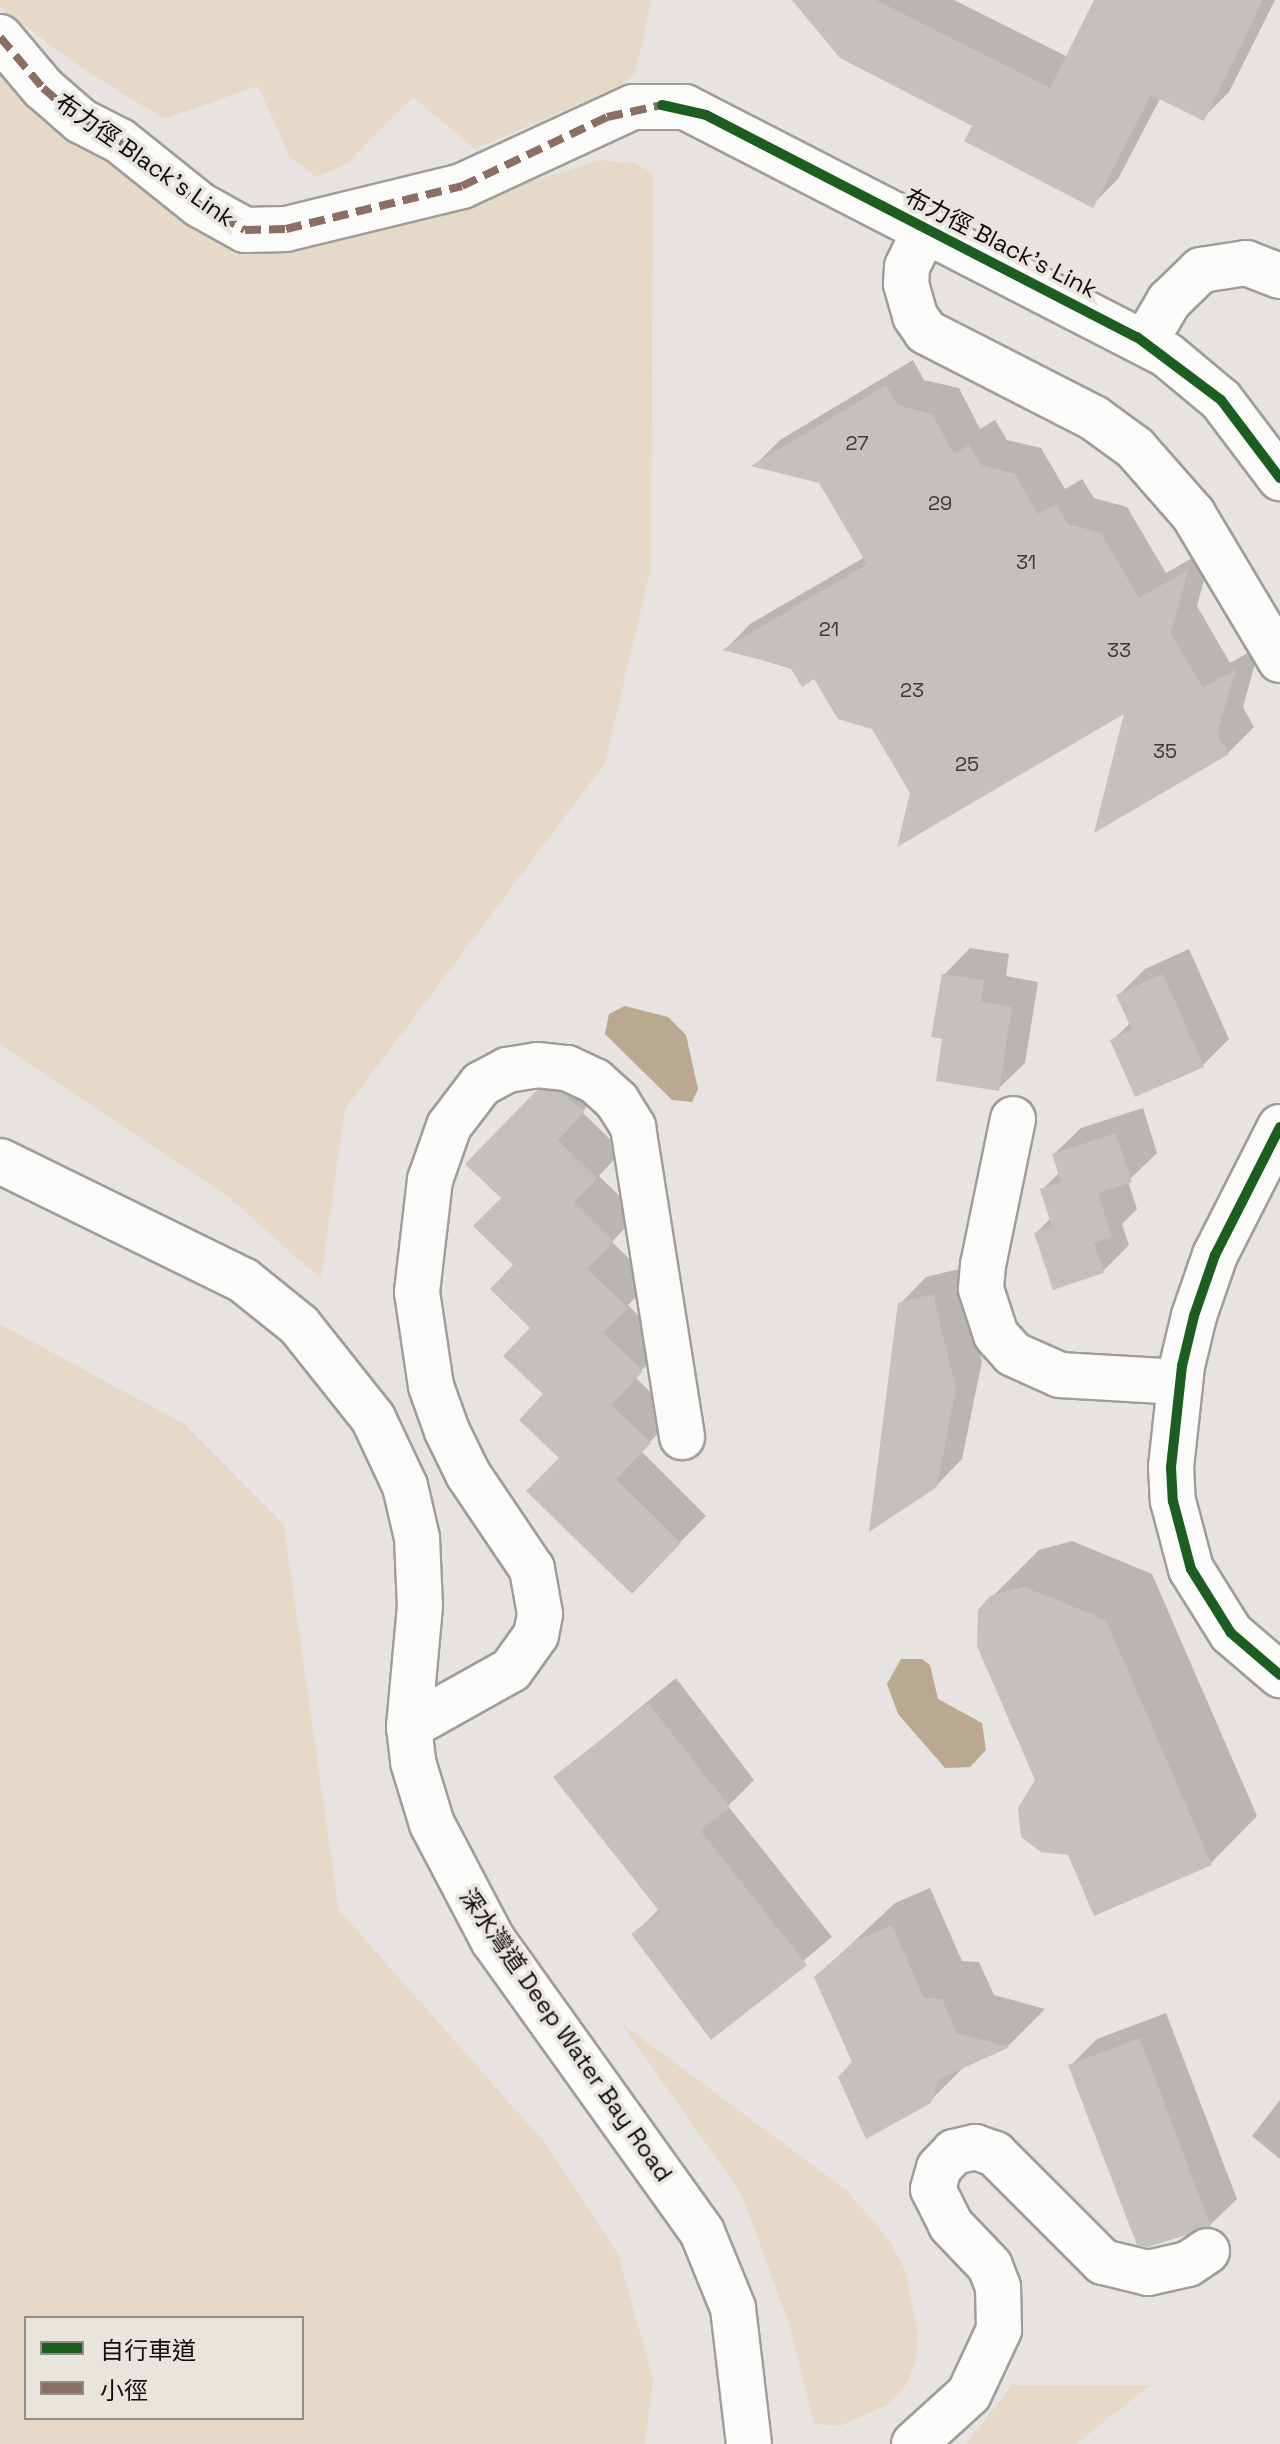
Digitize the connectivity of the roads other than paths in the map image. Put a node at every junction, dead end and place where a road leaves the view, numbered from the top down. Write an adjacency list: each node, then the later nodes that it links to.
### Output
1 (0, 37): 2 (street, 布力徑 Black's Link)
2 (926, 228): 4 (street, 布力徑 Black's Link); 6 (street)
3 (1280, 276): 4 (street)
4 (1145, 342): 5 (street, 布力徑 Black's Link)
5 (1280, 478)
6 (1280, 660)
7 (1013, 1119): 10 (street)
8 (1280, 1127): 10 (street)
9 (0, 1161): 13 (street, 深水灣道 Deep Water Bay Road)
10 (1180, 1382): 12 (street)
11 (682, 1437): 13 (street)
12 (1280, 1675)
13 (409, 1727): 15 (street, 深水灣道 Deep Water Bay Road)
14 (1207, 2251): 16 (street)
15 (749, 2444)
16 (914, 2444)

